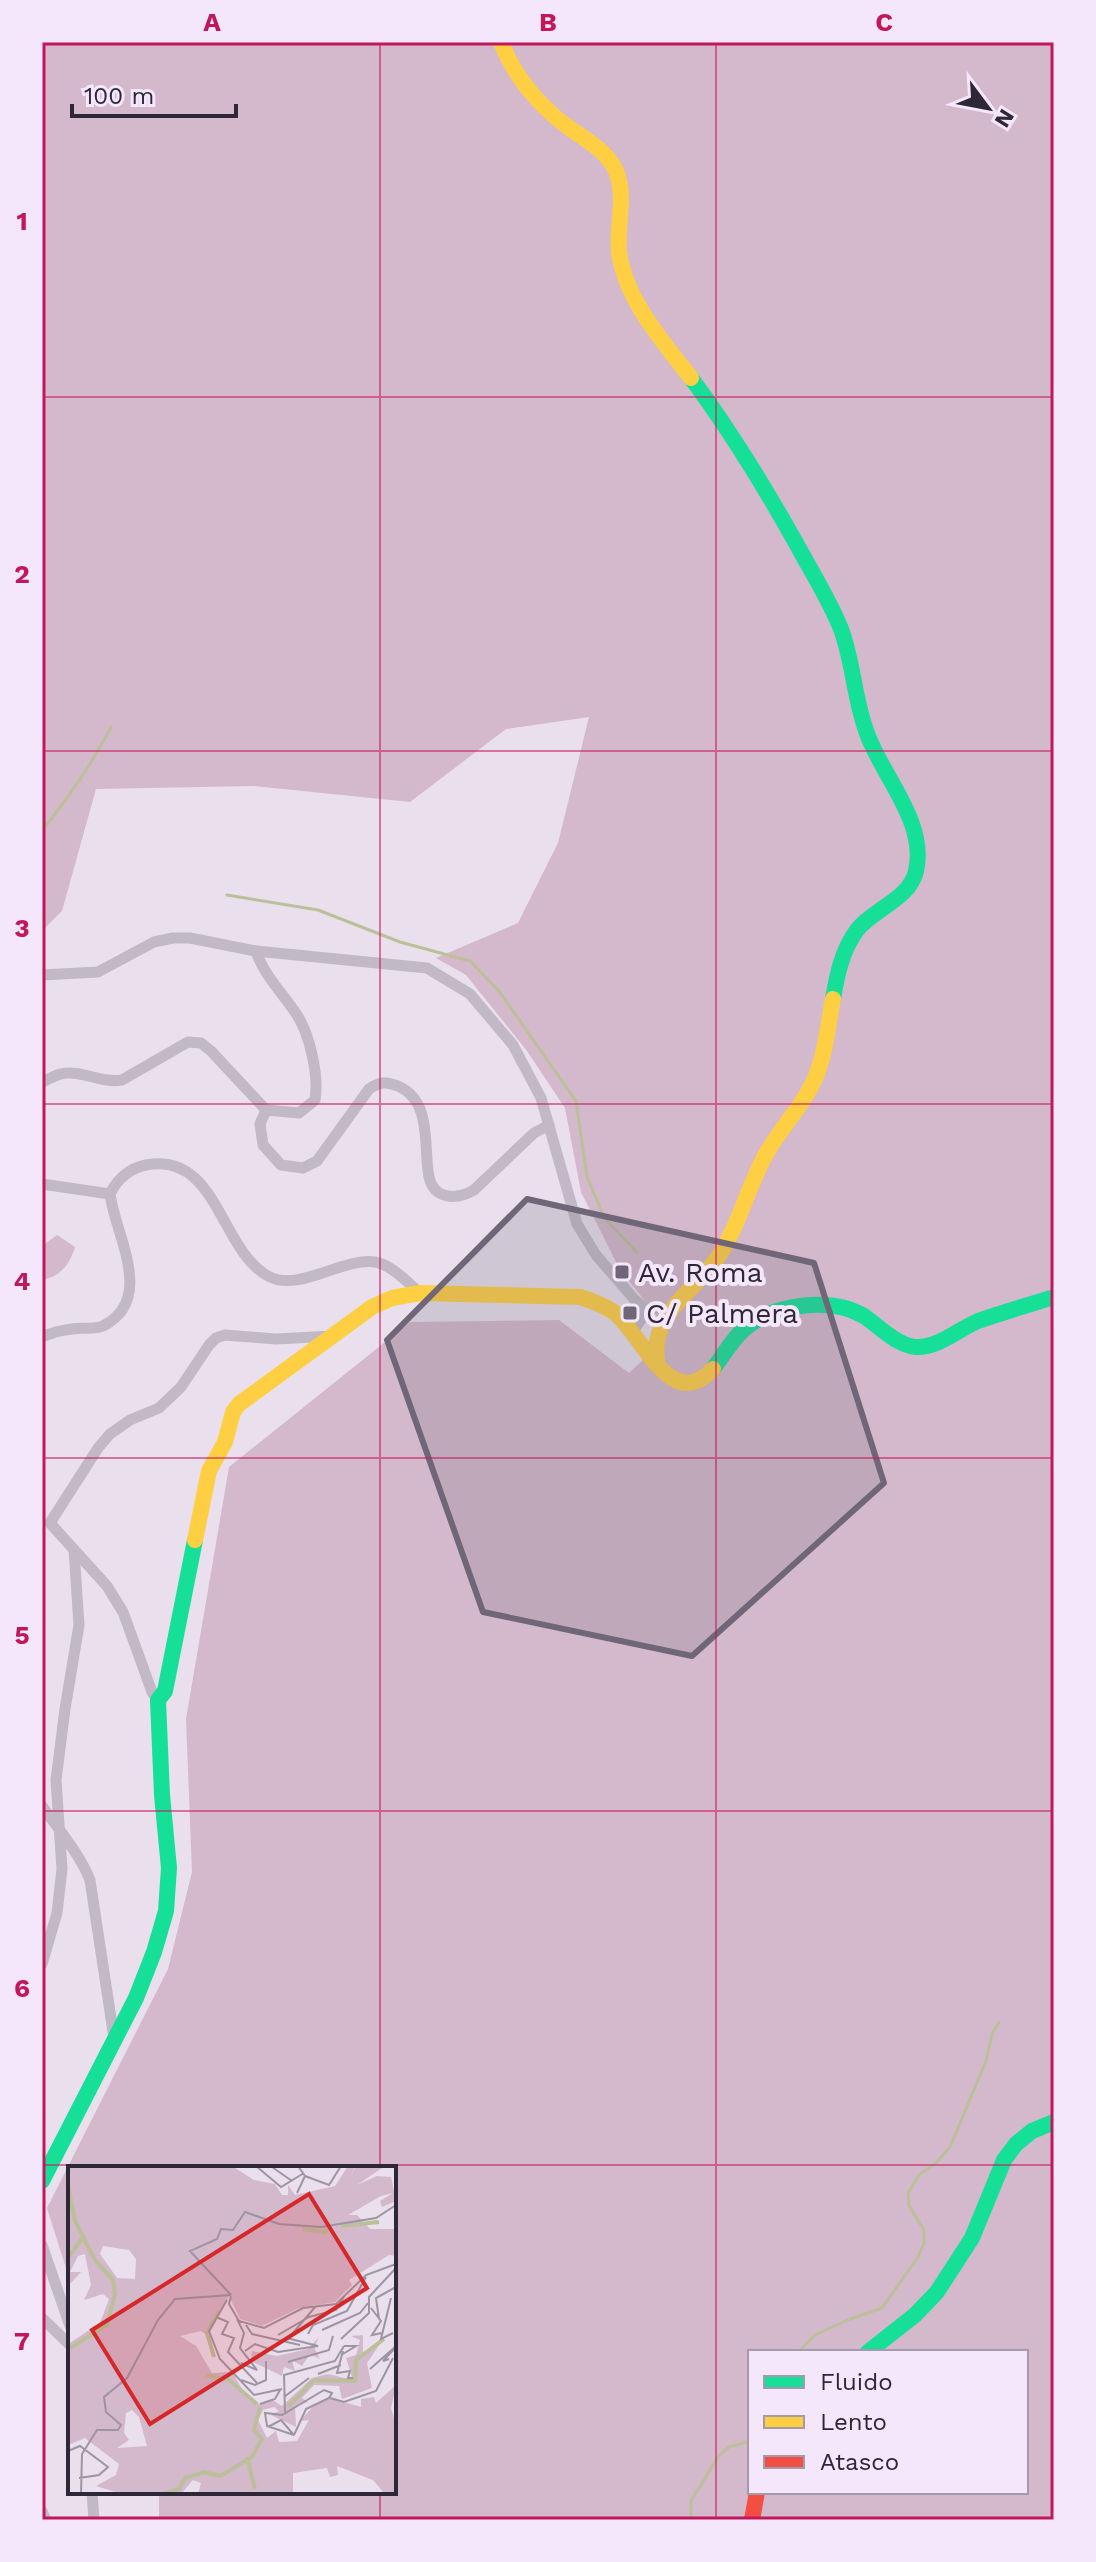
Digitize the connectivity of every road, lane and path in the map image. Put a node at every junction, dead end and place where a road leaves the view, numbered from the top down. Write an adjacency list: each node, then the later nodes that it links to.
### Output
1 (501, 42): 11 (street)
2 (256, 951): 3 (street); 5 (street); 6 (street)
3 (42, 975)
4 (42, 1082): 5 (street)
5 (266, 1110): 6 (street)
6 (549, 1125): 12 (street)
7 (42, 1184): 8 (street)
8 (110, 1194): 9 (street); 15 (street)
9 (420, 1293): 12 (street); 14 (street)
10 (1054, 1297): 16 (street)
11 (673, 1308): 12 (street); 13 (street)
12 (637, 1320): 13 (street); 13 (street); 16 (street)
13 (657, 1331): 16 (street)
14 (333, 1336): 17 (street); 19 (street)
15 (42, 1337)
16 (662, 1368)
17 (46, 1523): 18 (street)
18 (74, 1550): 19 (street); 21 (street)
19 (158, 1700): 23 (street)
20 (42, 1806): 21 (street)
21 (60, 1830): 22 (street); 23 (street)
22 (42, 1964)
23 (114, 2038): 25 (street)
24 (1054, 2122): 30 (street)
25 (42, 2181)
26 (42, 2245): 28 (street)
27 (42, 2318): 29 (street)
28 (68, 2320)
29 (68, 2343)
30 (870, 2350)
31 (92, 2494): 35 (street)
32 (757, 2494): 36 (street)
33 (42, 2511): 34 (street)
34 (46, 2520)
35 (94, 2520)
36 (752, 2520)

